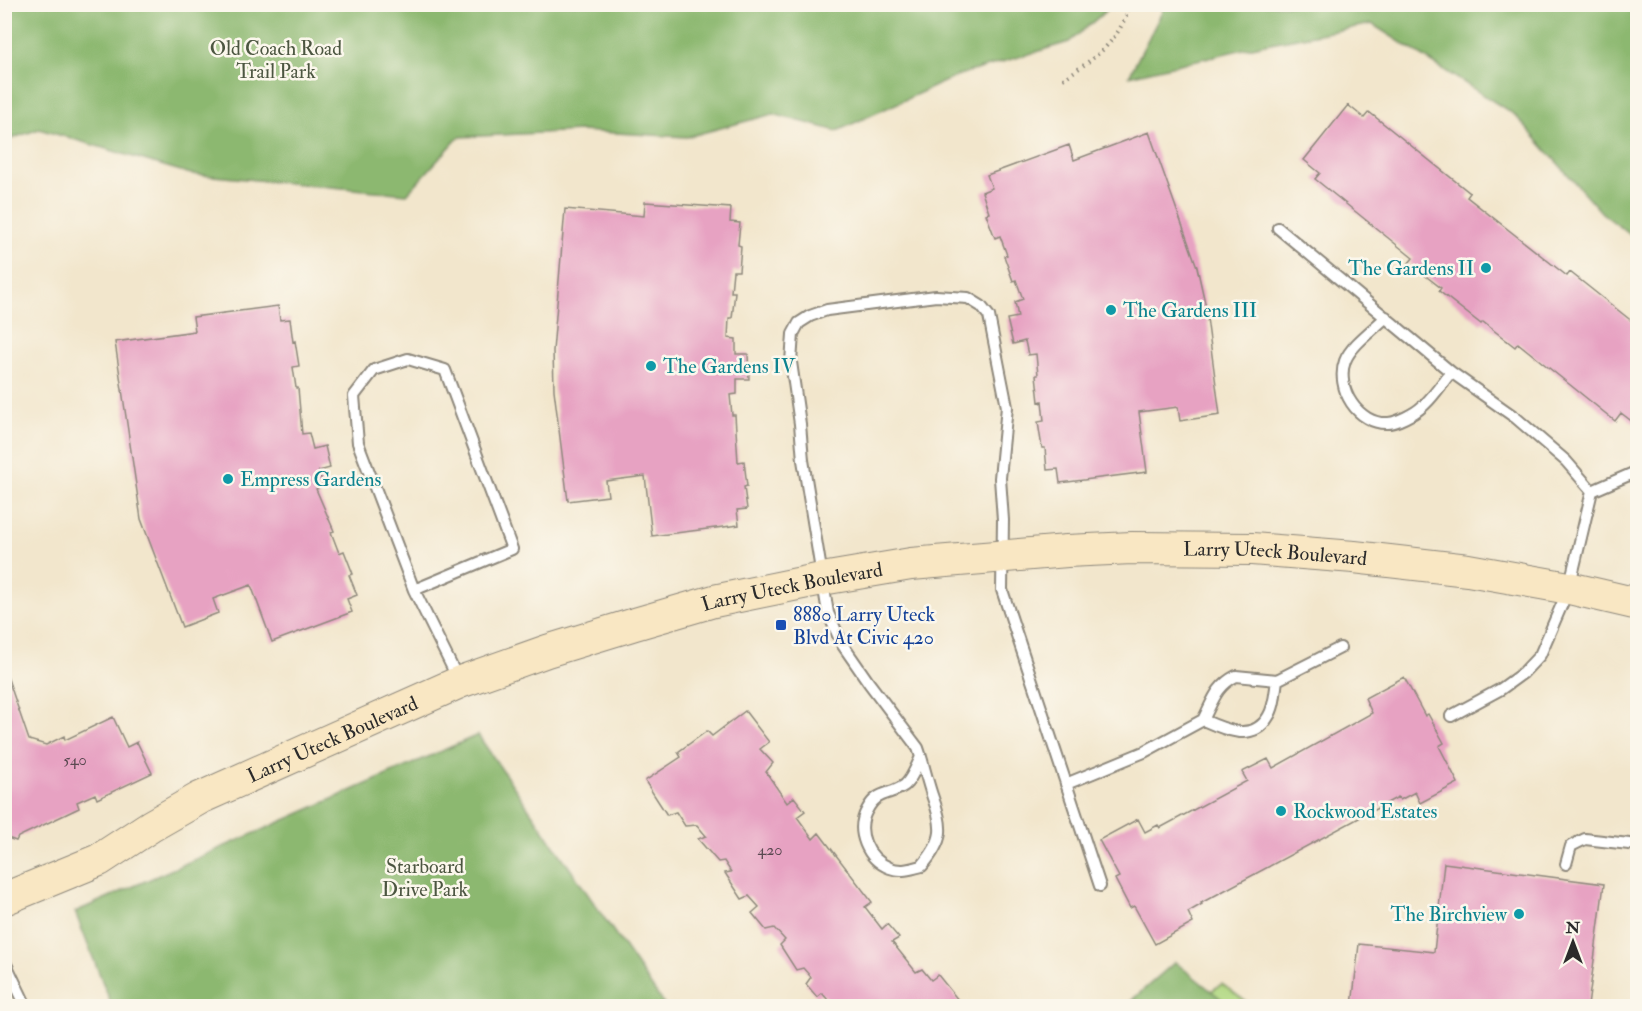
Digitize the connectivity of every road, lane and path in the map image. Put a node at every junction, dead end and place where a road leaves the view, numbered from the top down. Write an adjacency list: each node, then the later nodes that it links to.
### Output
1 (1130, 4): 2 (path)
2 (1063, 79)
3 (1278, 228): 4 (lane)
4 (1386, 317): 5 (lane); 5 (lane)
5 (1451, 372): 7 (lane)
6 (1638, 471): 7 (lane)
7 (1592, 490): 10 (lane)
8 (1002, 556): 9 (main road, Larry Uteck Boulevard); 9 (lane); 10 (main road, Larry Uteck Boulevard); 19 (lane)
9 (822, 579): 15 (main road, Larry Uteck Boulevard); 18 (lane)
10 (1569, 588): 12 (main road, Larry Uteck Boulevard); 16 (lane)
11 (414, 590): 11 (lane); 15 (lane)
12 (1638, 604)
13 (1340, 648): 14 (lane)
14 (1277, 680): 17 (lane); 17 (lane)
15 (460, 682): 23 (main road, Larry Uteck Boulevard)
16 (1451, 716)
17 (1203, 720): 19 (lane)
18 (921, 757): 18 (lane)
19 (1066, 784): 22 (lane)
20 (1638, 845): 21 (lane)
21 (1566, 864)
22 (1100, 886)
23 (4, 899)
24 (4, 960): 25 (lane)
25 (26, 1006)

